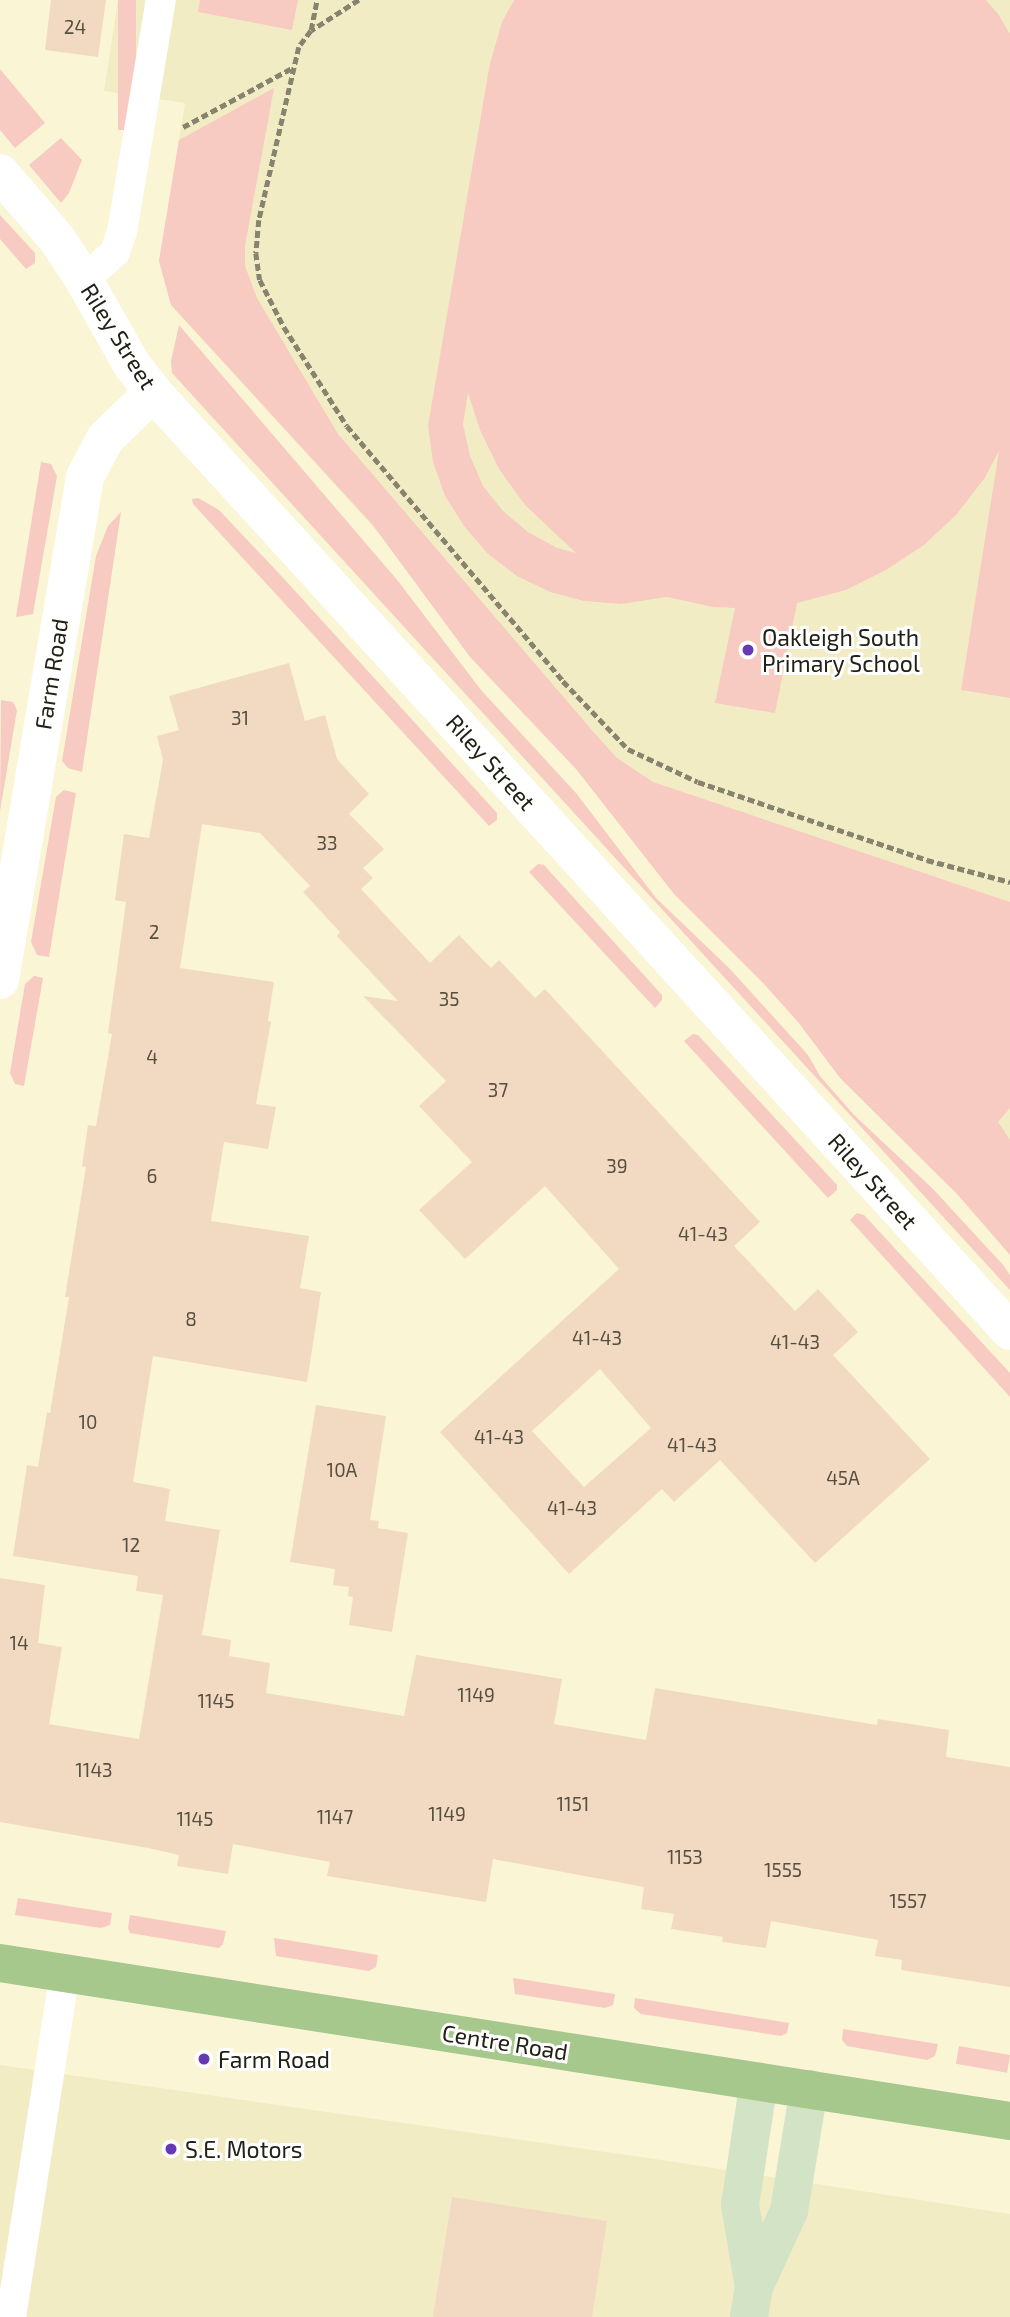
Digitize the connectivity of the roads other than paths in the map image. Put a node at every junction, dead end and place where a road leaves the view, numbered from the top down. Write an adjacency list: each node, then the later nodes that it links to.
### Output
1 (160, 0): 3 (lane)
2 (0, 173): 3 (street, Riley Street)
3 (84, 280): 4 (street, Riley Street)
4 (153, 392): 5 (street, Farm Road); 6 (street, Riley Street)
5 (0, 980)
6 (1010, 1331)
7 (0, 1963): 8 (main road, Centre Road)
8 (65, 1974): 9 (main road, Centre Road); 13 (lane)
9 (759, 2081): 10 (main road, Centre Road); 12 (street)
10 (809, 2089): 11 (main road, Centre Road); 12 (street)
11 (1010, 2121)
12 (751, 2302)
13 (10, 2317)

